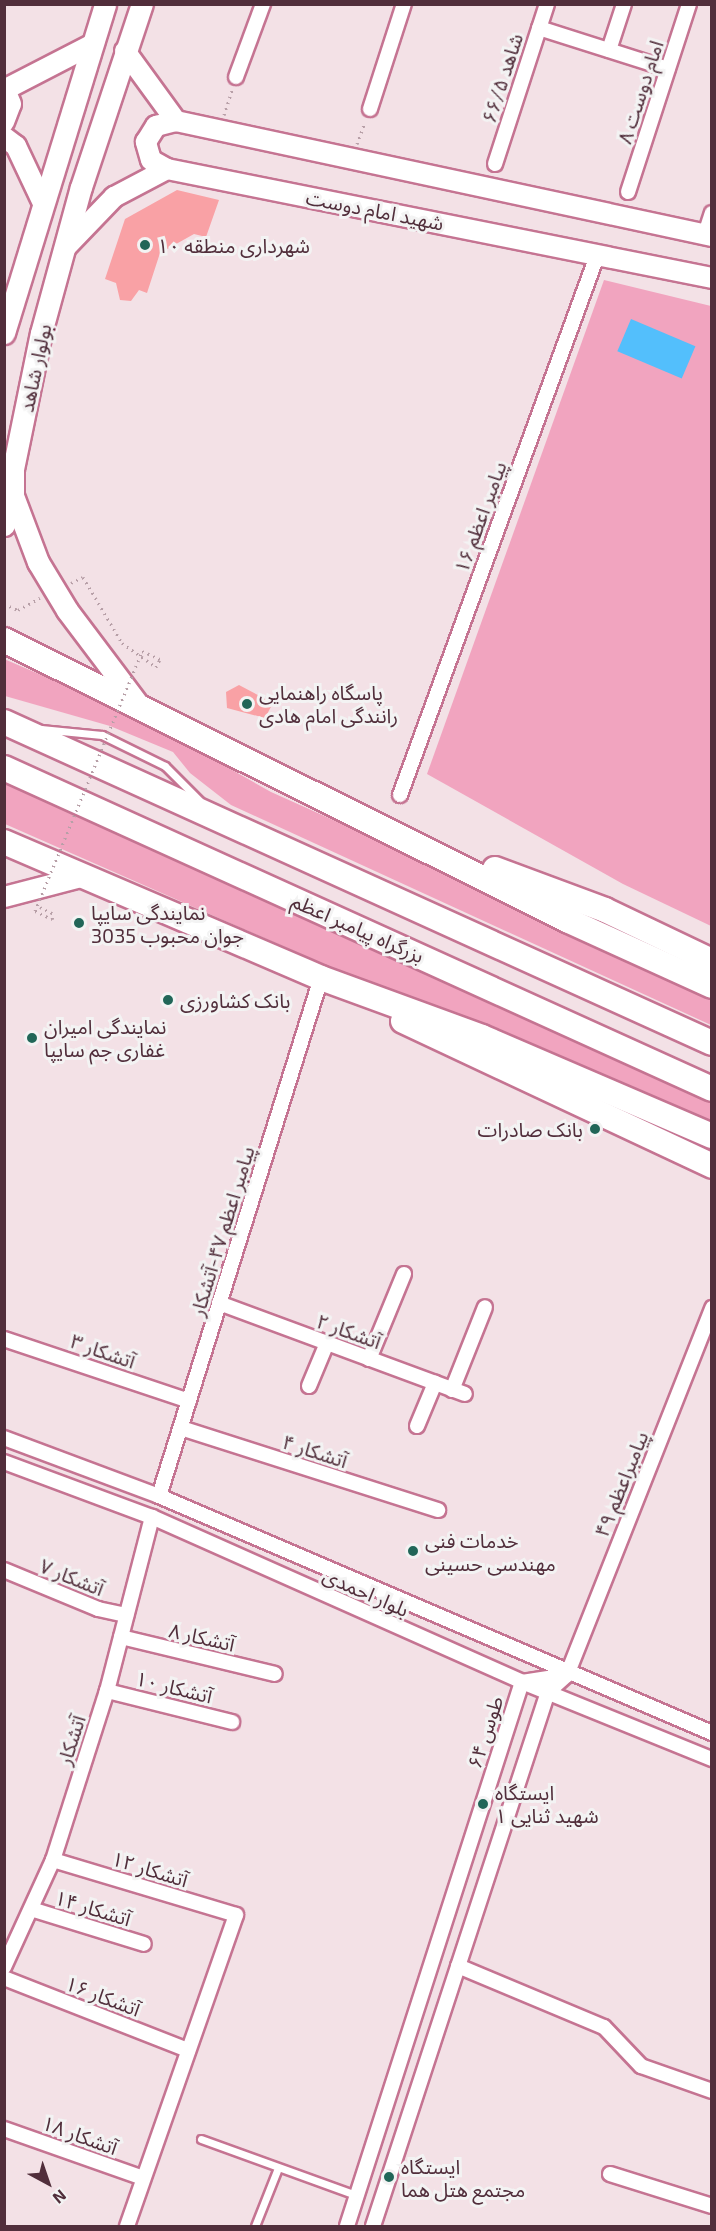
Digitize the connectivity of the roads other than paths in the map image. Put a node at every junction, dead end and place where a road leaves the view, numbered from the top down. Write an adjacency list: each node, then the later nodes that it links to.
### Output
1 (105, 4): 9 (main road, بولوار شاهد)
2 (142, 4): 11 (main road, بولوار شاهد)
3 (263, 4): 13 (street)
4 (404, 4): 15 (street)
5 (547, 4): 8 (street, شاهد ۶۶/۵)
6 (624, 4): 10 (street)
7 (689, 4): 12 (street, امام دوست ۸)
8 (539, 28): 10 (street); 19 (street, شاهد ۶۶/۵)
9 (93, 44): 14 (main road); 22 (main road, بولوار شاهد)
10 (609, 50): 12 (street)
11 (125, 51): 16 (main road); 25 (main road, بولوار شاهد)
12 (668, 69): 21 (street, امام دوست ۸)
13 (236, 77)
14 (5, 90): 17 (main road)
15 (370, 109)
16 (176, 121): 20 (main road); 24 (main road)
17 (4, 122)
18 (4, 137): 22 (main road)
19 (495, 164)
20 (167, 169): 25 (main road); 26 (main road, شهید امام دوست)
21 (628, 192)
22 (42, 201): 28 (main road, بولوار شاهد)
23 (711, 213): 24 (street)
24 (708, 235)
25 (65, 248): 29 (main road, بولوار شاهد)
26 (598, 253): 27 (main road, شهید امام دوست); 35 (street, پیامبر اعظم ۱۶)
27 (711, 278)
28 (4, 333)
29 (13, 496): 30 (main road); 32 (main road, بولوار شاهد)
30 (4, 525)
31 (4, 640): 32 (highway)
32 (140, 707): 36 (highway)
33 (9, 724): 43 (highway, بزرگراه پیامبر اعظم)
34 (4, 768): 44 (highway, بزرگراه پیامبر اعظم)
35 (400, 795)
36 (386, 828): 40 (highway); 42 (highway)
37 (4, 842): 38 (highway)
38 (81, 877): 39 (main road); 41 (highway)
39 (4, 897)
40 (711, 961)
41 (321, 978): 45 (highway); 46 (highway); 48 (street, پیامبر اعظم ۴۷-آتشکار)
42 (711, 986)
43 (711, 1043)
44 (711, 1089)
45 (711, 1136)
46 (711, 1166)
47 (404, 1274): 53 (street)
48 (219, 1303): 52 (street, آتشکار ۲); 56 (street, پیامبر اعظم ۴۷-آتشکار)
49 (485, 1307): 54 (street, آتشکار ۲)
50 (711, 1308): 68 (street, پیامبراعظم ۴۹)
51 (4, 1339): 56 (street, آتشکار ۳)
52 (327, 1343): 53 (street, آتشکار ۲); 55 (street)
53 (369, 1359): 54 (street, آتشکار ۲)
54 (435, 1383): 57 (street)
55 (309, 1386)
56 (189, 1401): 58 (street, پیامبر اعظم ۴۷-آتشکار)
57 (417, 1426)
58 (181, 1428): 61 (street, پیامبر اعظم ۴۷-آتشکار); 62 (street, آتشکار ۴)
59 (4, 1438): 61 (street, بلوار احمدی)
60 (4, 1462): 63 (street, بلوار احمدی)
61 (159, 1496): 68 (street, بلوار احمدی)
62 (438, 1510)
63 (152, 1517): 65 (street, آتشکار); 69 (street, بلوار احمدی)
64 (4, 1570): 65 (street, آتشکار ۷)
65 (126, 1615): 66 (street, آتشکار)
66 (120, 1637): 67 (street, آتشکار ۸); 70 (street, آتشکار)
67 (275, 1674)
68 (567, 1675): 69 (street, طوس ۶۴); 71 (street); 73 (street, بلوار احمدی)
69 (522, 1682): 71 (street, بلوار احمدی); 88 (street, طوس ۶۴)
70 (107, 1691): 72 (street, آتشکار ۱۰); 75 (street, آتشکار)
71 (548, 1692): 74 (street, بلوار احمدی); 78 (street)
72 (232, 1722)
73 (711, 1733)
74 (711, 1759)
75 (53, 1860): 76 (street, آتشکار); 81 (street, آتشکار ۱۲)
76 (31, 1909): 77 (street, آتشکار ۱۴); 79 (street, آتشکار)
77 (144, 1944)
78 (458, 1966): 82 (street); 93 (street)
79 (4, 1967)
80 (4, 1978): 81 (street, آتشکار ۱۶)
81 (188, 2050): 87 (street)
82 (711, 2091)
83 (4, 2128): 87 (street, آتشکار ۱۸)
84 (201, 2139): 85 (lane)
85 (278, 2168): 88 (lane); 91 (lane)
86 (610, 2174): 89 (street)
87 (143, 2178): 90 (street)
88 (356, 2195): 92 (street, طوس ۶۴)
89 (711, 2206)
90 (128, 2226)
91 (255, 2226)
92 (347, 2226)
93 (373, 2226)

